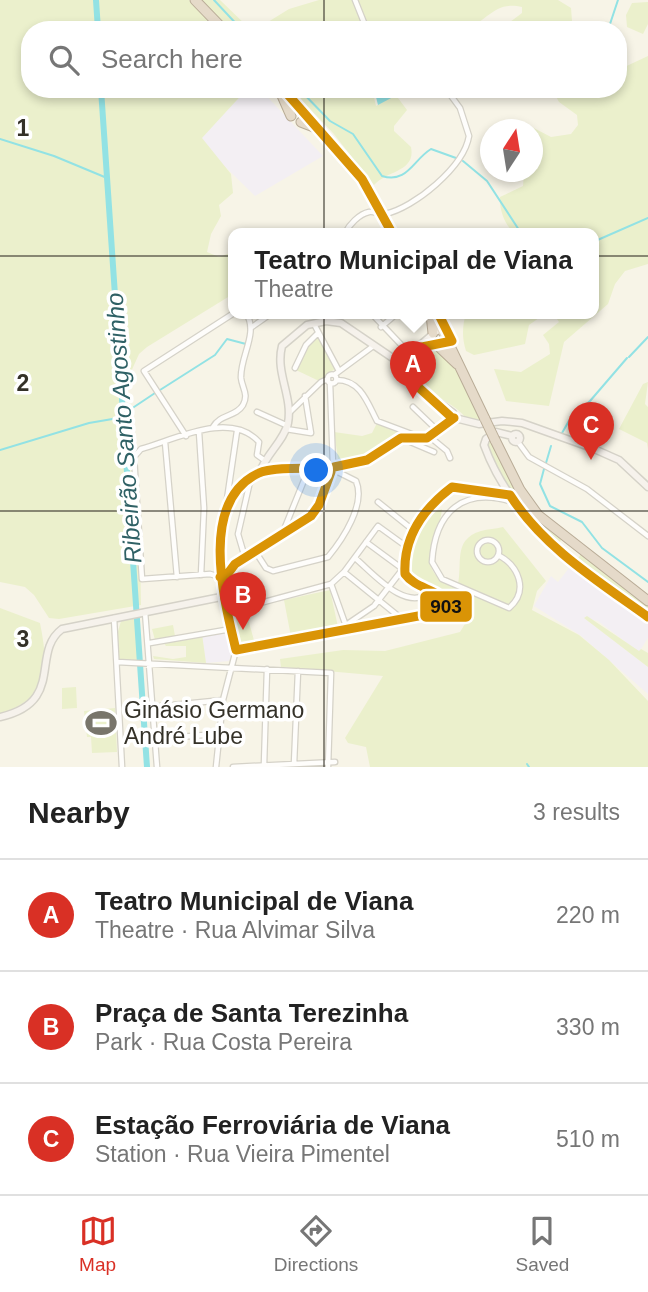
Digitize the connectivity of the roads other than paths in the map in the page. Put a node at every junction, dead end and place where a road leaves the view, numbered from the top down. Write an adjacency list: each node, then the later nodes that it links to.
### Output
1 (195, 0): 3 (highway)
2 (355, 0): 4 (street)
3 (215, 21)
4 (363, 21)
5 (284, 98): 8 (highway)
6 (290, 98): 10 (highway)
7 (453, 98): 11 (street)
8 (291, 116)
9 (302, 122): 10 (highway)
10 (320, 129): 11 (highway)
11 (384, 215): 12 (street); 13 (highway)
12 (350, 228)
13 (390, 228)
14 (228, 317): 49 (street)
15 (249, 319): 22 (street)
16 (263, 319): 22 (street)
17 (376, 319): 23 (street)
18 (390, 319): 23 (street)
19 (435, 319): 24 (highway)
20 (435, 319): 24 (highway)
21 (314, 323): 25 (street); 28 (street); 40 (street)
22 (252, 327): 43 (street)
23 (381, 327): 31 (street)
24 (438, 331): 26 (highway); 27 (street); 29 (street)
25 (318, 333): 32 (street); 33 (street)
26 (451, 342): 27 (street); 35 (highway)
27 (438, 346): 29 (street); 35 (highway)
28 (372, 347): 30 (street); 33 (street)
29 (418, 347): 31 (street)
30 (387, 355): 31 (street); 34 (street)
31 (410, 356): 34 (street)
32 (295, 368)
33 (337, 375): 36 (street); 48 (street)
34 (410, 377): 41 (street)
35 (466, 377): 81 (highway, bridge)
36 (329, 381): 37 (street); 57 (street)
37 (305, 396): 40 (street); 44 (street)
38 (413, 407): 45 (street)
39 (257, 412): 44 (street)
40 (289, 412): 44 (street)
41 (454, 415): 42 (street); 45 (street)
42 (528, 425): 51 (street); 59 (street)
43 (213, 427): 46 (street); 47 (street)
44 (287, 428): 55 (street)
45 (440, 430): 50 (street)
46 (237, 431): 55 (street); 62 (street)
47 (200, 432): 49 (street); 73 (street)
48 (402, 434): 50 (street); 53 (street); 57 (street)
49 (186, 436): 52 (street)
50 (429, 437): 54 (street)
51 (516, 438): 60 (street); 65 (street)
52 (165, 442): 74 (street); 74 (street)
53 (433, 453)
54 (450, 458)
55 (264, 460): 58 (street)
56 (309, 468): 57 (street); 58 (street); 64 (street)
57 (332, 468): 64 (street); 68 (street)
58 (260, 474): 62 (street); 68 (street)
59 (648, 487)
60 (511, 499): 63 (street); 69 (street); 84 (street)
61 (378, 502): 63 (street)
62 (225, 506): 75 (street)
63 (413, 530): 67 (street)
64 (283, 534): 68 (street)
65 (648, 536)
66 (366, 542): 67 (street); 70 (street); 71 (street)
67 (408, 548): 71 (street)
68 (253, 552): 75 (street)
69 (498, 555): 69 (street)
70 (355, 558): 72 (street); 77 (street)
71 (404, 568): 77 (street); 78 (street)
72 (344, 572): 76 (street); 80 (street)
73 (201, 575): 74 (street); 75 (street)
74 (177, 577)
75 (220, 577): 79 (street)
76 (331, 584): 83 (street); 87 (street)
77 (390, 587): 78 (street); 80 (street)
78 (430, 592): 86 (street)
79 (221, 597): 82 (street); 83 (street)
80 (379, 600): 86 (street); 87 (street)
81 (648, 601)
82 (143, 612): 85 (street); 89 (street)
83 (226, 612): 88 (street)
84 (648, 617)
85 (114, 618): 91 (street); 98 (street)
86 (402, 620): 87 (street)
87 (347, 628): 90 (street)
88 (231, 629): 89 (street); 90 (street)
89 (150, 643): 92 (street)
90 (236, 650): 93 (street)
91 (117, 662): 92 (street); 105 (street)
92 (147, 663): 93 (street); 97 (street)
93 (231, 667): 94 (street); 96 (street)
94 (267, 668): 95 (street); 103 (street)
95 (298, 671): 102 (street); 104 (street)
96 (223, 700): 97 (street); 99 (street)
97 (152, 706): 100 (street)
98 (0, 717)
99 (217, 734): 100 (street); 107 (street)
100 (154, 739): 106 (street)
101 (335, 762): 104 (street)
102 (294, 764): 103 (street); 104 (street)
103 (264, 765): 108 (street)
104 (328, 765)
105 (122, 767)
106 (157, 767)
107 (216, 767)
108 (233, 767)

